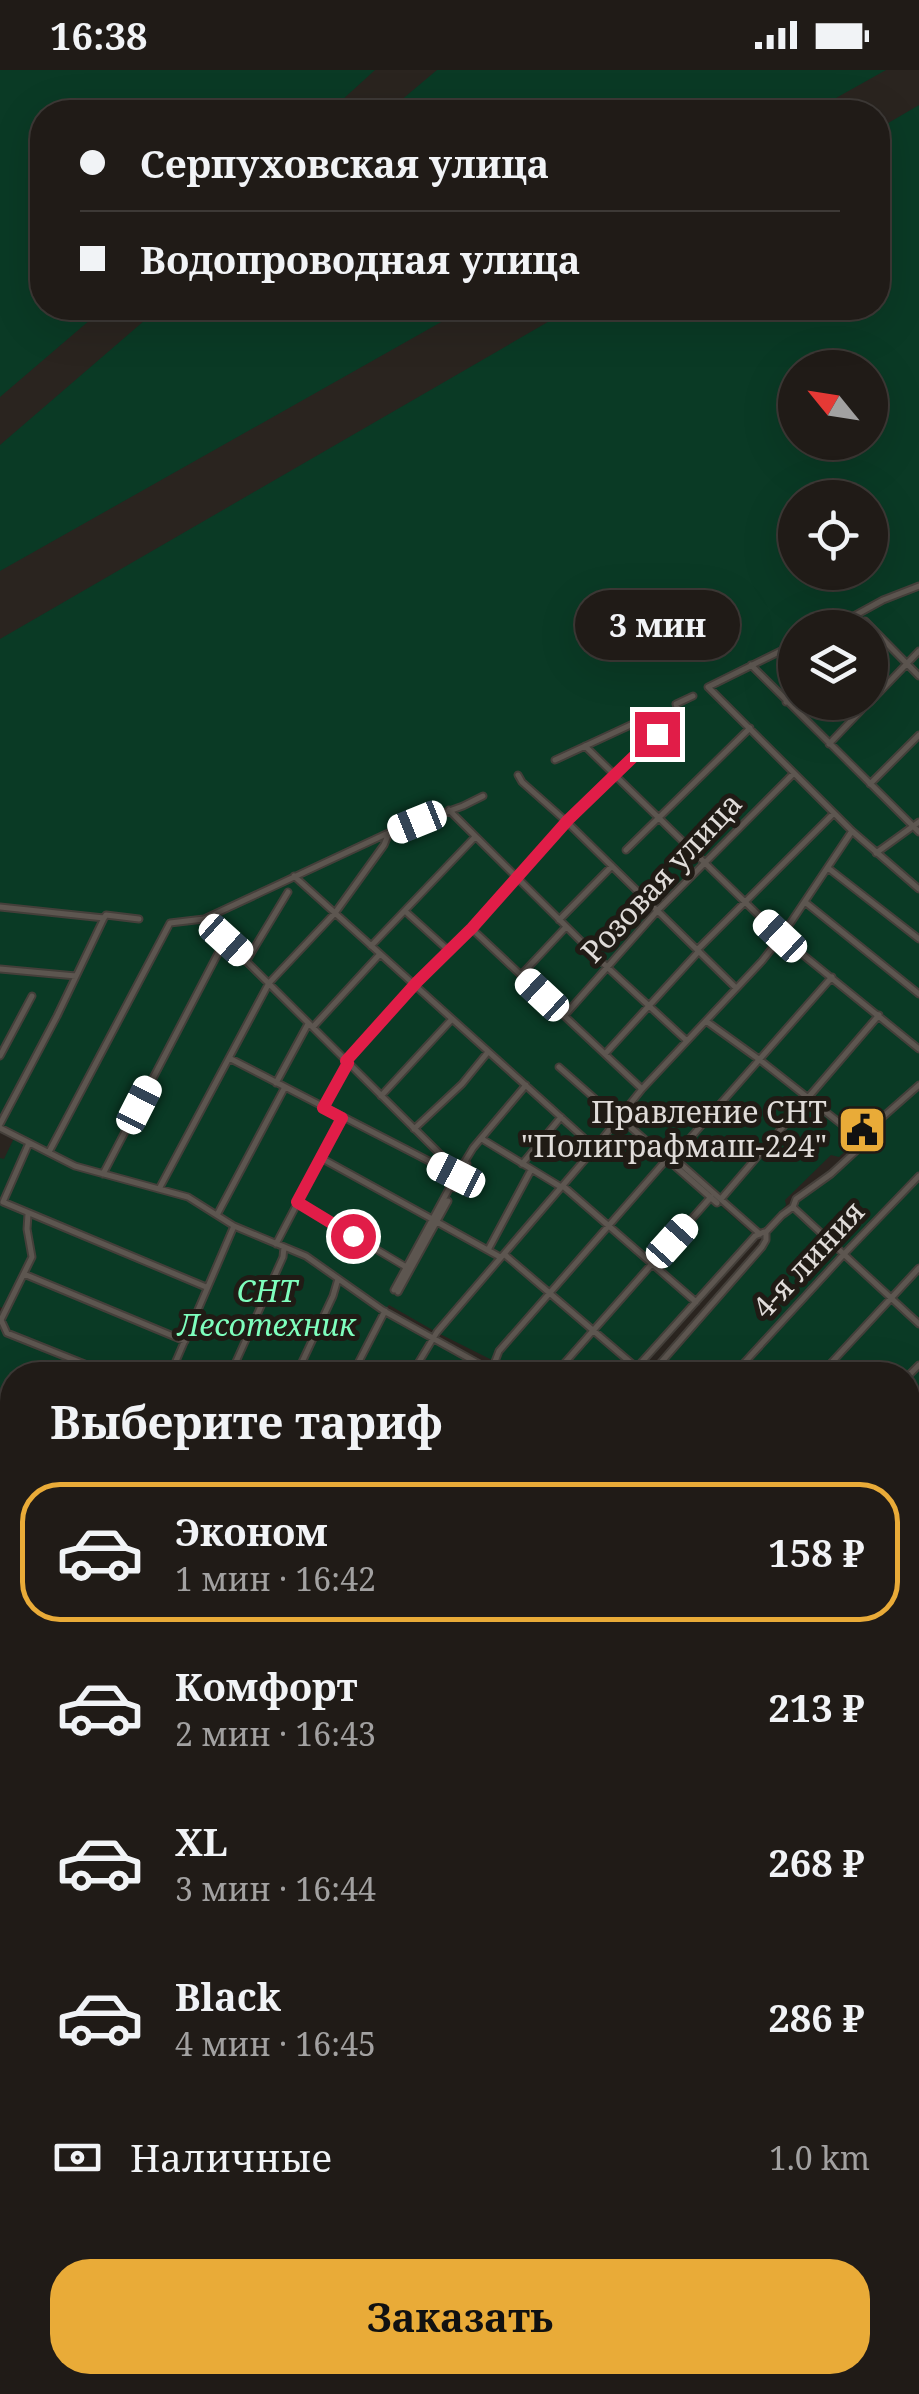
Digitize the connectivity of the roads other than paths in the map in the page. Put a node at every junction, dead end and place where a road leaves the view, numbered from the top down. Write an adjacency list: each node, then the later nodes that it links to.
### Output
1 (919, 586): 2 (street)
2 (864, 610)
3 (888, 644): 6 (street)
4 (919, 650): 6 (street)
5 (778, 652): 7 (street)
6 (907, 663): 8 (street); 9 (street)
7 (750, 664): 10 (street); 15 (street)
8 (919, 676)
9 (888, 683)
10 (778, 694)
11 (692, 696): 22 (street)
12 (650, 716): 18 (street)
13 (804, 720): 17 (street)
14 (852, 720): 17 (street)
15 (750, 728): 20 (street); 27 (street)
16 (919, 735): 23 (street)
17 (829, 744): 23 (street)
18 (585, 746): 19 (street); 22 (street)
19 (555, 760)
20 (794, 772): 26 (street); 35 (street, Розовая улица)
21 (518, 775): 28 (street)
22 (615, 776): 27 (street); 28 (street)
23 (870, 784): 29 (street)
24 (484, 796): 25 (street)
25 (449, 810): 31 (street); 32 (street)
26 (834, 813): 30 (street); 42 (street)
27 (658, 818): 33 (street); 35 (street)
28 (567, 822): 36 (street); 39 (street)
29 (917, 827): 34 (street)
30 (852, 831): 34 (street); 37 (street)
31 (389, 833): 38 (street); 47 (street)
32 (475, 837): 39 (street); 46 (street)
33 (626, 850)
34 (876, 853): 40 (street)
35 (703, 864): 42 (street); 45 (street, Розовая улица)
36 (612, 866): 45 (street); 51 (street)
37 (828, 868): 43 (street); 55 (street)
38 (294, 876): 47 (street); 50 (street)
39 (517, 878): 51 (street); 53 (street)
40 (919, 889)
41 (288, 892): 61 (street)
42 (743, 902): 54 (street); 59 (street)
43 (804, 902): 54 (street); 70 (street)
44 (0, 907): 48 (street)
45 (658, 910): 59 (street); 62 (street, Розовая улица)
46 (405, 912): 57 (street); 58 (street)
47 (334, 913): 57 (street); 67 (street)
48 (104, 918): 49 (street); 65 (street)
49 (139, 919)
50 (204, 919): 56 (street); 105 (street)
51 (560, 920): 52 (street)
52 (566, 927): 62 (street); 64 (street)
53 (472, 928): 58 (street); 64 (street)
54 (781, 937): 66 (street); 69 (street)
55 (919, 939)
56 (225, 940): 61 (street); 111 (street)
57 (371, 946): 60 (street)
58 (449, 950): 68 (street)
59 (698, 951): 69 (street); 72 (street)
60 (380, 954): 68 (street); 77 (street)
61 (248, 960): 67 (street)
62 (607, 967): 72 (street); 74 (street, Розовая улица)
63 (0, 969): 65 (street)
64 (521, 974): 74 (street)
65 (76, 976): 99 (street)
66 (832, 976): 73 (street); 84 (street)
67 (269, 983): 77 (street); 83 (street)
68 (414, 985): 75 (street); 85 (street)
69 (736, 988): 76 (street)
70 (919, 994)
71 (32, 996): 82 (street)
72 (649, 1005): 78 (street); 81 (street)
73 (879, 1015): 79 (street); 93 (street)
74 (564, 1016): 81 (street)
75 (452, 1019): 80 (street); 92 (street)
76 (706, 1021): 78 (street); 84 (street)
77 (311, 1025): 85 (street); 87 (street)
78 (687, 1041): 91 (street)
79 (919, 1049)
80 (489, 1052): 89 (street); 100 (street)
81 (605, 1054): 91 (street)
82 (0, 1056)
83 (229, 1058): 87 (street); 116 (street)
84 (760, 1060): 93 (street); 107 (street)
85 (347, 1062): 92 (street); 94 (street)
86 (560, 1067): 97 (street)
87 (276, 1083): 90 (street)
88 (919, 1085): 101 (street)
89 (526, 1086): 96 (street); 102 (street)
90 (285, 1088): 94 (street); 123 (street)
91 (642, 1090): 97 (street)
92 (382, 1096): 100 (street)
93 (808, 1097): 101 (street); 118 (street)
94 (323, 1108): 95 (street)
95 (342, 1118): 106 (street); 112 (street)
96 (561, 1118): 104 (street); 109 (street)
97 (620, 1119): 104 (street)
98 (626, 1124): 107 (street)
99 (0, 1126): 103 (street)
100 (414, 1130): 112 (street)
101 (858, 1138): 121 (street)
102 (482, 1140): 109 (street); 112 (street)
103 (29, 1142): 105 (street); 122 (street)
104 (595, 1148): 114 (street)
105 (48, 1152): 111 (street)
106 (321, 1158): 119 (street); 124 (street)
107 (670, 1159): 117 (street); 118 (street); 126 (street)
108 (470, 1160): 112 (street)
109 (522, 1164): 110 (street)
110 (531, 1170): 114 (street); 130 (street)
111 (102, 1174): 116 (street)
112 (458, 1174): 115 (street); 124 (street)
113 (919, 1176): 131 (street, 4-я линия)
114 (562, 1187): 126 (street); 132 (street)
115 (455, 1188)
116 (159, 1190): 123 (street)
117 (711, 1197): 118 (street); 133 (street)
118 (719, 1201): 127 (street)
119 (297, 1202): 128 (street); 134 (street)
120 (448, 1202): 124 (street)
121 (793, 1207): 127 (street); 131 (street)
122 (28, 1214): 136 (street); 138 (street)
123 (217, 1215): 125 (street)
124 (435, 1221): 130 (street); 134 (street); 134 (street)
125 (234, 1226): 128 (street); 138 (street)
126 (608, 1226): 133 (street); 139 (street)
127 (760, 1234): 141 (street); 158 (street)
128 (276, 1244): 129 (street)
129 (284, 1247): 137 (street); 149 (street)
130 (488, 1250): 132 (street)
131 (845, 1253): 140 (street); 159 (street, 4-я линия)
132 (502, 1255): 139 (street); 145 (street)
133 (652, 1264): 141 (street); 144 (street)
134 (406, 1267)
135 (919, 1268): 140 (street)
136 (24, 1274): 146 (street); 147 (street)
137 (338, 1279): 142 (street); 150 (street)
138 (206, 1287): 146 (street)
139 (550, 1293): 144 (street); 154 (street)
140 (891, 1298): 143 (street); 160 (street)
141 (696, 1302): 157 (street)
142 (384, 1311): 145 (street); 151 (street)
143 (919, 1324)
144 (593, 1330): 155 (street); 156 (street)
145 (432, 1338): 152 (street); 153 (street)
146 (184, 1341): 148 (street)
147 (80, 1362)
148 (177, 1362)
149 (236, 1362)
150 (302, 1362)
151 (358, 1362)
152 (418, 1362)
153 (474, 1362)
154 (495, 1362)
155 (565, 1362)
156 (630, 1362)
157 (642, 1362)
158 (661, 1362)
159 (745, 1362)
160 (832, 1362)

